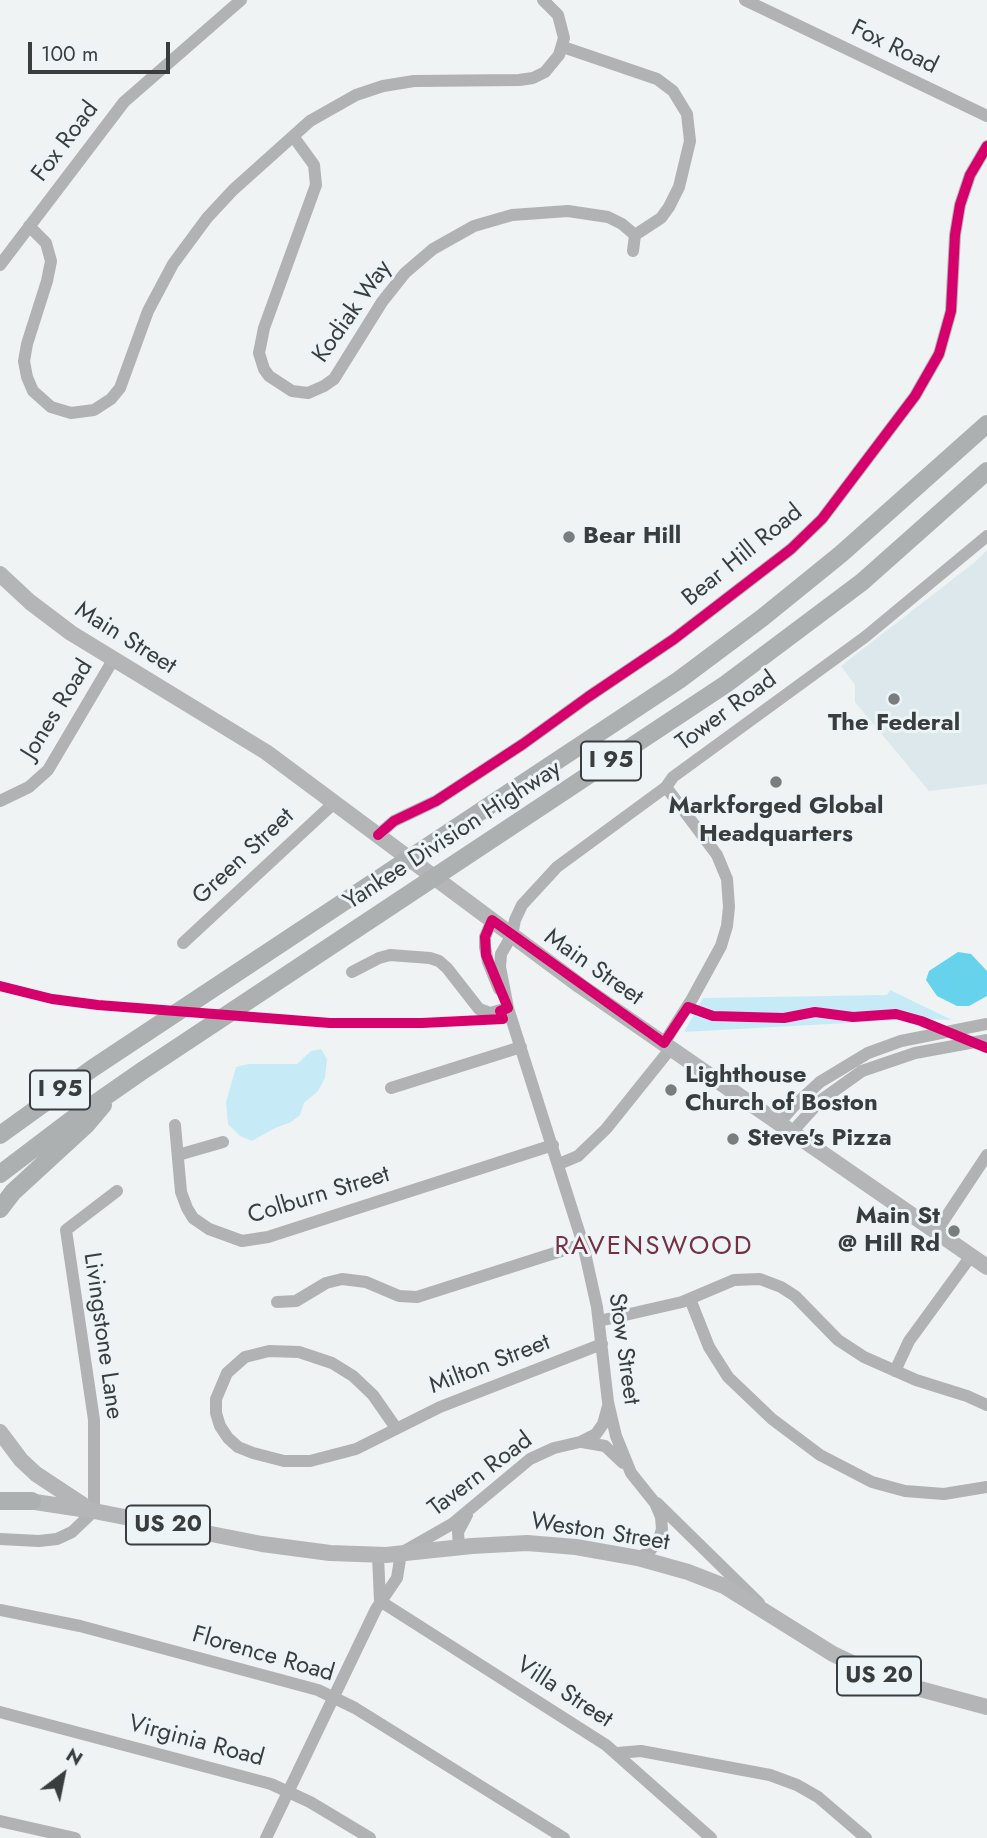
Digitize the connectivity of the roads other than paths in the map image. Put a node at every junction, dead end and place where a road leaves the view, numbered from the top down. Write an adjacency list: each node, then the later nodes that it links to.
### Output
1 (241, 0): 8 (street, Fox Road)
2 (543, 0): 4 (street)
3 (745, 0): 5 (street, Fox Road)
4 (563, 47): 6 (street); 9 (street)
5 (987, 116)
6 (293, 136): 8 (street); 9 (street, Kodiak Way)
7 (987, 146): 20 (street, Bear Hill Road)
8 (29, 226): 11 (street, Fox Road)
9 (635, 235): 10 (street)
10 (633, 251)
11 (0, 265)
12 (987, 424): 34 (highway, Yankee Division Highway / I 95)
13 (987, 471): 30 (highway, Yankee Division Highway / I 95)
14 (987, 536): 17 (street, Tower Road)
15 (0, 574): 16 (main road, Main Street)
16 (113, 660): 18 (street, Jones Road); 19 (main road, Main Street)
17 (666, 787): 22 (street, Tower Road); 28 (street)
18 (0, 801)
19 (334, 803): 20 (main road, Main Street); 23 (street, Green Street)
20 (382, 838): 21 (main road, Main Street)
21 (492, 920): 22 (main road, Main Street); 25 (street, Stow Street)
22 (512, 935): 25 (street, Stow Street); 28 (main road, Main Street)
23 (183, 943)
24 (352, 972): 25 (street)
25 (508, 1008): 29 (street, Stow Street)
26 (987, 1024): 33 (street)
27 (987, 1040): 33 (street)
28 (668, 1046): 33 (main road, Main Street); 39 (street)
29 (521, 1047): 31 (street); 36 (street, Stow Street)
30 (119, 1086): 40 (highway, Yankee Division Highway / I 95); 42 (highway)
31 (391, 1088)
32 (175, 1125): 37 (street, Colburn Street)
33 (785, 1127): 43 (main road, Main Street)
34 (0, 1135)
35 (223, 1142): 37 (street)
36 (553, 1145): 37 (street, Colburn Street); 39 (street, Stow Street)
37 (178, 1155)
38 (987, 1155): 43 (street)
39 (559, 1164): 44 (street, Stow Street)
40 (0, 1174)
41 (117, 1191): 63 (street, Livingstone Lane)
42 (0, 1209)
43 (936, 1232): 45 (main road, Main Street)
44 (583, 1244): 48 (street); 49 (street, Stow Street)
45 (971, 1256): 46 (main road, Main Street); 51 (street)
46 (987, 1267)
47 (690, 1299): 49 (street); 51 (street); 58 (street)
48 (277, 1302)
49 (599, 1321): 50 (street, Stow Street)
50 (602, 1344): 52 (street, Stow Street); 54 (street, Milton Street)
51 (895, 1371): 53 (street)
52 (608, 1402): 56 (street, Tavern Road); 57 (street, Stow Street)
53 (987, 1405)
54 (396, 1428): 54 (street, Milton Street)
55 (0, 1432): 63 (main road, Weston Street / US 20)
56 (580, 1441): 57 (street); 62 (street, Tavern Road)
57 (636, 1480): 59 (street, Stow Street)
58 (987, 1487)
59 (649, 1496): 68 (street, Stow Street); 71 (street)
60 (0, 1499): 61 (highway)
61 (32, 1501): 63 (main road, Weston Street / US 20)
62 (473, 1506): 65 (street); 66 (street, Tavern Road)
63 (94, 1511): 64 (street); 67 (main road, Weston Street / US 20)
64 (0, 1539)
65 (459, 1547): 66 (main road, Weston Street / US 20); 68 (main road, Weston Street / US 20)
66 (401, 1553): 67 (main road, Weston Street / US 20); 69 (street)
67 (378, 1556): 69 (street)
68 (638, 1558): 71 (main road, Weston Street / US 20)
69 (380, 1601): 72 (street); 75 (street, Villa Street)
70 (0, 1609): 72 (street, Florence Road)
71 (781, 1621): 73 (main road, Weston Street / US 20)
72 (334, 1696): 76 (street); 81 (street, Florence Road)
73 (987, 1707)
74 (0, 1712): 76 (street, Virginia Road)
75 (617, 1753): 82 (street, Villa Street); 83 (street)
76 (289, 1791): 79 (street); 80 (street, Virginia Road)
77 (0, 1821): 78 (street)
78 (75, 1838)
79 (266, 1838)
80 (370, 1838)
81 (564, 1838)
82 (711, 1838)
83 (866, 1838)

